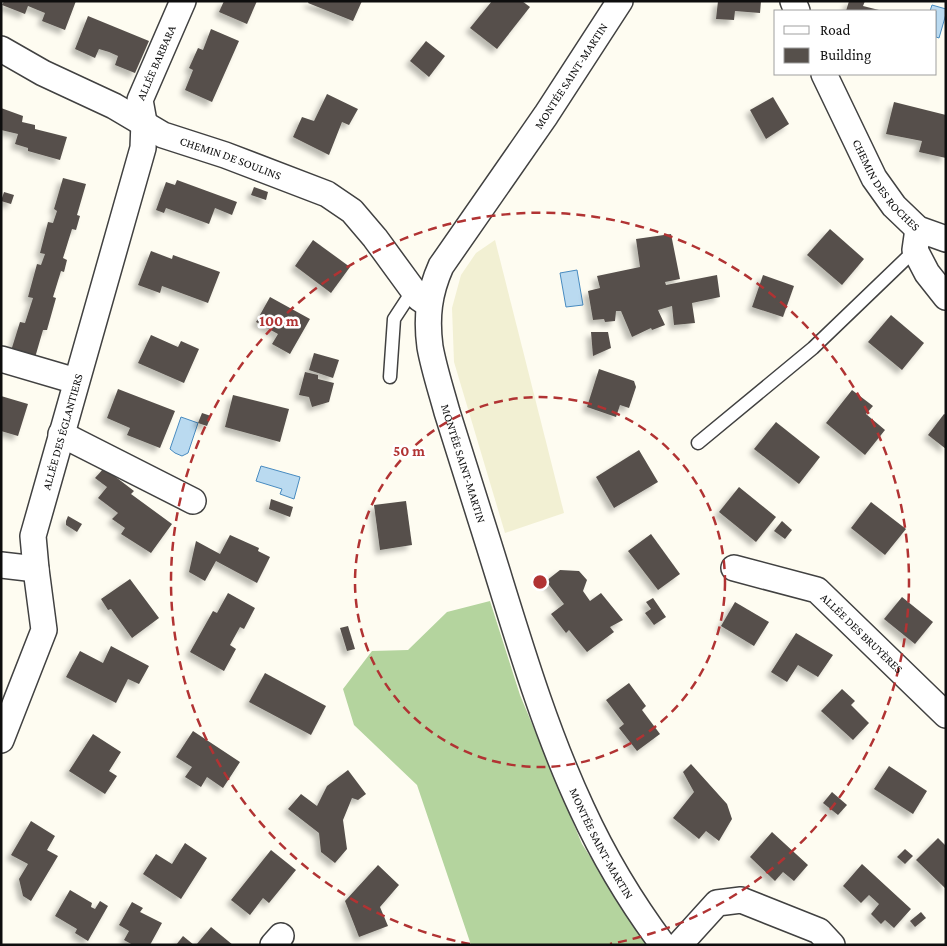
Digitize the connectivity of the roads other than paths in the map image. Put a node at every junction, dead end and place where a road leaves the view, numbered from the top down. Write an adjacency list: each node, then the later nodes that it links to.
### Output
1 (620, 1): 8 (street, MONTÉE SAINT-MARTIN)
2 (179, 2): 5 (street, ALLÉE BARBARA)
3 (1, 48): 5 (street, CHEMIN DE SOULINS)
4 (824, 75): 6 (street, CHEMIN DES ROCHES)
5 (144, 122): 8 (street, CHEMIN DE SOULINS); 11 (street, ALLÉE DES ÉGLANTIERS)
6 (929, 239): 7 (street); 13 (lane)
7 (944, 294)
8 (421, 297): 10 (lane); 20 (street, MONTÉE SAINT-MARTIN)
9 (1, 359): 11 (street)
10 (390, 377)
11 (76, 381): 12 (street, ALLÉE DES ÉGLANTIERS)
12 (61, 434): 14 (street); 17 (street, ALLÉE DES ÉGLANTIERS)
13 (698, 443)
14 (192, 501)
15 (1, 565): 17 (street)
16 (734, 568): 18 (street, ALLÉE DES BRUYÈRES)
17 (36, 569): 19 (street, ALLÉE DES ÉGLANTIERS)
18 (946, 715)
19 (1, 740)
20 (663, 945)
21 (679, 945): 22 (street)
22 (832, 945)

